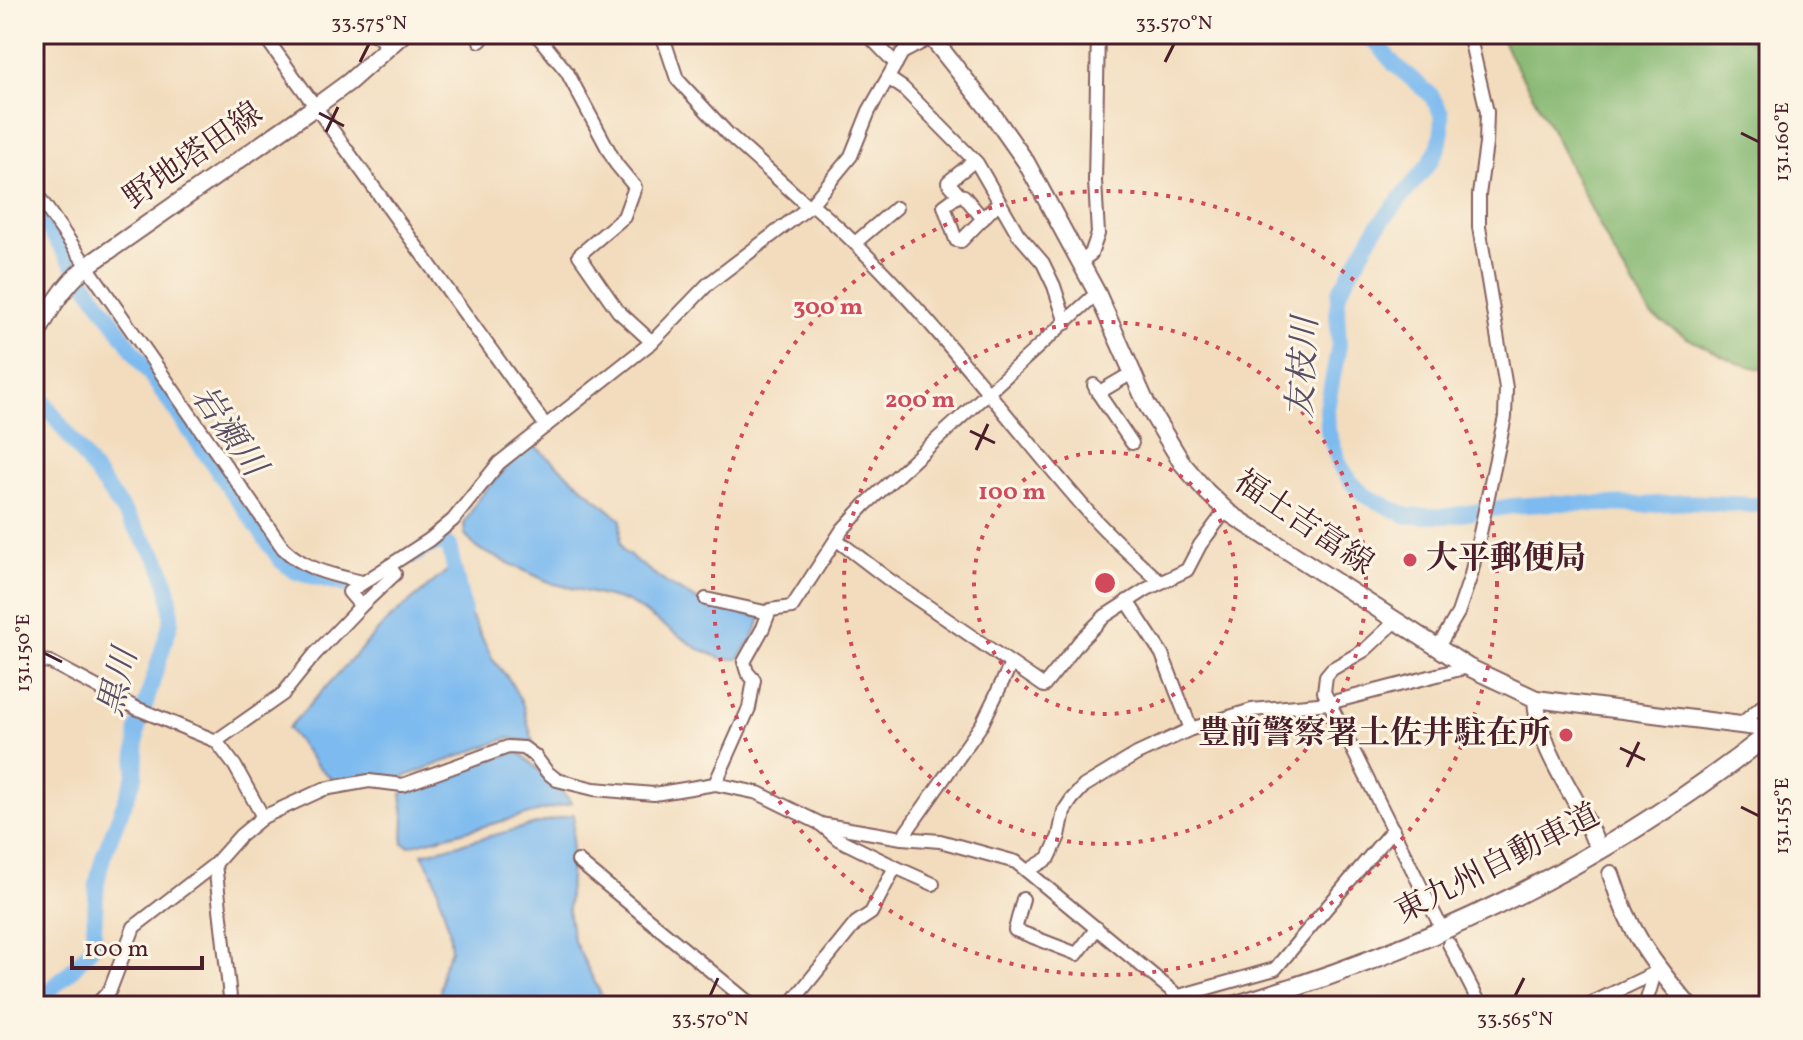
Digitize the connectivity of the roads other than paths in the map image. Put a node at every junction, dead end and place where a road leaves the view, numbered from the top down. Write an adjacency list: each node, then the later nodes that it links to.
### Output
1 (263, 34): 13 (street)
2 (374, 34): 10 (street)
3 (403, 34): 10 (main road, 野地塔田線)
4 (536, 34): 27 (street)
5 (662, 34): 18 (street)
6 (867, 34): 11 (street)
7 (1098, 34): 22 (street)
8 (1469, 34): 42 (street)
9 (933, 35): 11 (street); 22 (main road, 福土吉富線)
10 (390, 46): 13 (main road, 野地塔田線)
11 (896, 64): 12 (street)
12 (888, 78): 14 (street); 18 (street)
13 (315, 107): 23 (main road, 野地塔田線); 30 (street)
14 (974, 161): 16 (street); 17 (street)
15 (34, 190): 23 (street)
16 (959, 195): 20 (street); 20 (street)
17 (998, 203): 20 (street); 25 (street)
18 (810, 206): 21 (street); 27 (street)
19 (896, 208): 21 (street)
20 (983, 219)
21 (856, 242): 29 (street)
22 (1080, 262): 24 (main road, 福土吉富線)
23 (87, 266): 26 (main road, 野地塔田線); 35 (street)
24 (1097, 293): 25 (street); 28 (main road, 福土吉富線)
25 (1066, 323): 29 (street)
26 (34, 340)
27 (652, 342): 30 (street)
28 (1132, 373): 31 (street); 32 (main road, 福土吉富線)
29 (987, 392): 33 (street); 36 (street)
30 (546, 426): 34 (street)
31 (1132, 443)
32 (1226, 510): 36 (street); 41 (main road, 福土吉富線)
33 (837, 540): 40 (street); 44 (street)
34 (389, 566): 35 (street); 39 (street)
35 (362, 582): 39 (street)
36 (1160, 582): 38 (street)
37 (706, 599): 40 (street)
38 (1127, 601): 44 (street); 49 (street)
39 (361, 606): 51 (street)
40 (769, 613): 52 (street)
41 (1396, 621): 42 (main road, 福土吉富線); 48 (street)
42 (1438, 647): 45 (main road, 福土吉富線)
43 (34, 660): 51 (street)
44 (1011, 664): 56 (street)
45 (1468, 667): 46 (main road, 福土吉富線); 48 (street)
46 (1536, 699): 50 (main road, 福土吉富線); 57 (main road)
47 (1769, 700): 50 (street)
48 (1329, 703): 49 (street); 55 (street)
49 (1191, 729): 61 (street)
50 (1755, 729): 74 (highway, 東九州自動車道)
51 (216, 741): 53 (street)
52 (715, 784): 53 (street); 54 (street)
53 (263, 817): 59 (street)
54 (819, 823): 56 (street); 60 (street)
55 (1393, 829): 65 (street); 69 (street)
56 (902, 838): 61 (street)
57 (1594, 839)
58 (578, 861): 72 (street)
59 (215, 864): 70 (street); 71 (street)
60 (895, 867): 63 (street); 73 (street)
61 (1029, 870): 66 (street)
62 (1611, 874): 68 (main road)
63 (933, 884)
64 (1023, 899): 66 (street)
65 (1439, 923)
66 (1097, 928): 69 (street)
67 (1449, 944): 75 (street)
68 (1657, 972): 76 (street); 77 (street); 78 (main road)
69 (1184, 1000)
70 (95, 1006)
71 (231, 1006)
72 (753, 1006)
73 (789, 1006)
74 (1233, 1006)
75 (1481, 1006)
76 (1586, 1006)
77 (1645, 1006)
78 (1689, 1006)

